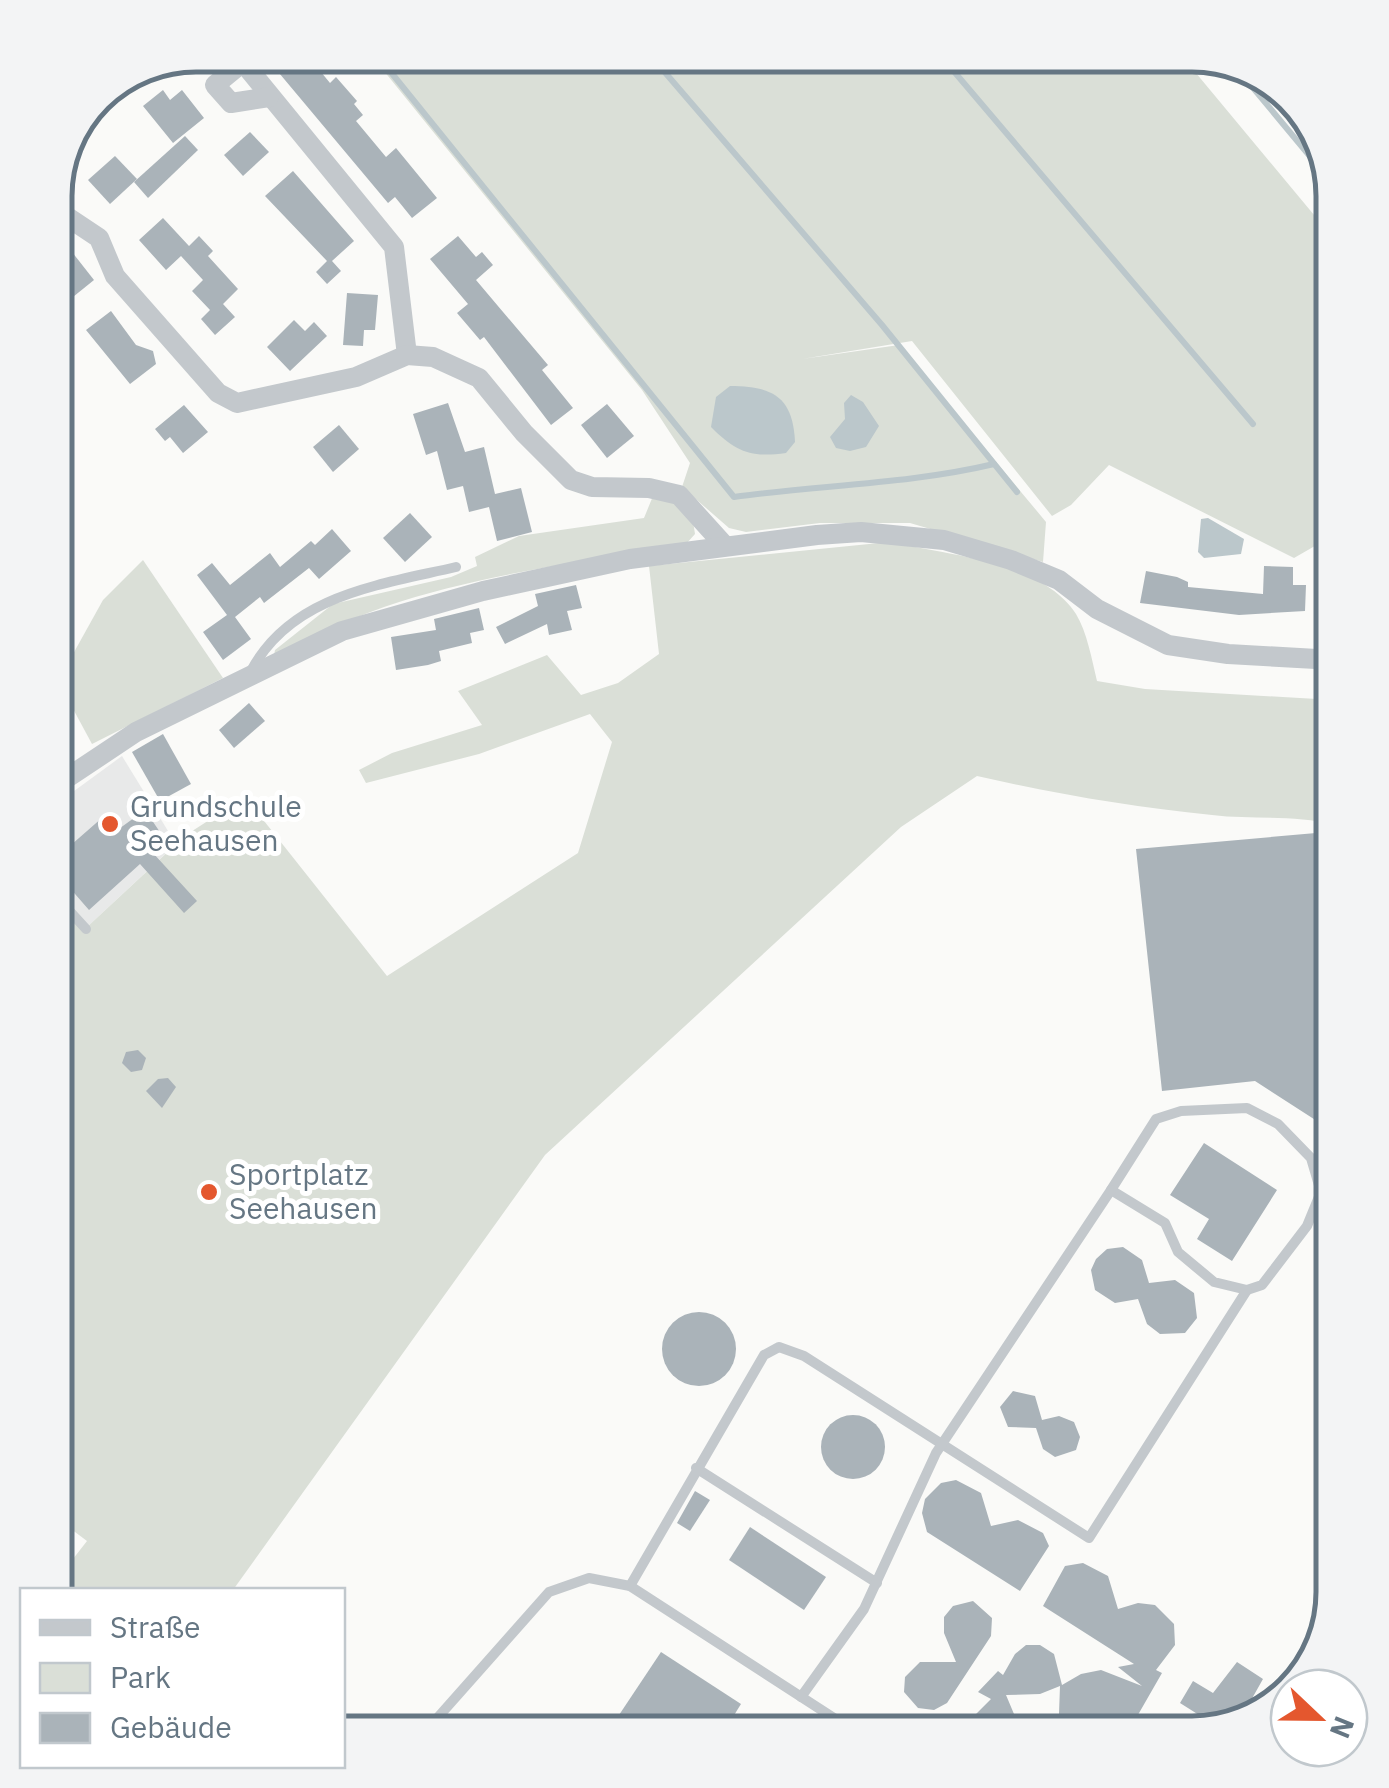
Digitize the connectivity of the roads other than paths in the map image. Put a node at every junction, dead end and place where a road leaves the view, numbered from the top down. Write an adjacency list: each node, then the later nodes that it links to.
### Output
1 (226, 72): 3 (street)
2 (250, 72): 3 (street)
3 (269, 97): 5 (street)
4 (73, 221): 5 (street)
5 (407, 355): 6 (street)
6 (726, 546): 8 (street); 9 (street)
7 (456, 568): 9 (lane)
8 (1316, 659)
9 (246, 680): 10 (street)
10 (73, 774)
11 (72, 914): 12 (lane)
12 (86, 929)
13 (1316, 1177): 14 (lane)
14 (1111, 1190): 16 (lane); 17 (lane)
15 (1316, 1202): 16 (lane)
16 (1246, 1290): 17 (lane)
17 (941, 1446): 18 (lane); 19 (lane)
18 (696, 1468): 19 (lane); 20 (lane)
19 (877, 1583): 21 (lane)
20 (630, 1586): 21 (lane); 22 (lane)
21 (801, 1697): 23 (lane)
22 (440, 1716)
23 (831, 1716)

